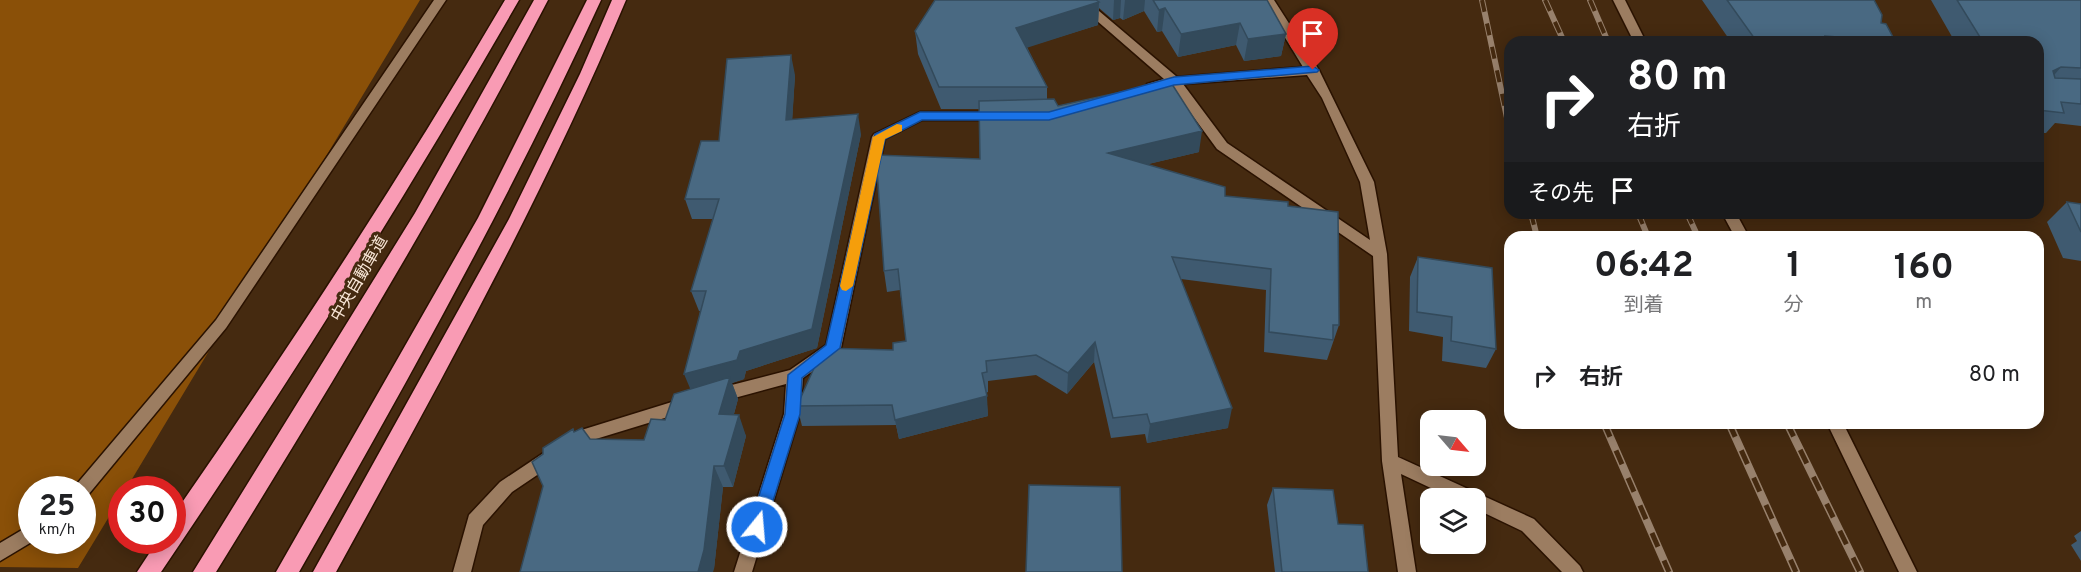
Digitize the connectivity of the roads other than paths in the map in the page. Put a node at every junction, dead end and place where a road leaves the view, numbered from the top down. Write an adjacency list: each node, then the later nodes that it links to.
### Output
1 (440, 0): 18 (street)
2 (512, 0): 21 (highway)
3 (541, 0): 26 (highway, 中央自動車道)
4 (594, 0): 27 (highway)
5 (619, 0): 28 (highway)
6 (1079, 0): 11 (street)
7 (1268, 0): 10 (street)
8 (1619, 0): 9 (street)
9 (1637, 36)
10 (1313, 70): 11 (street); 14 (street)
11 (1174, 81): 12 (street); 14 (street)
12 (1140, 90)
13 (1014, 116): 15 (street)
14 (1380, 254): 17 (street)
15 (795, 375): 29 (street); 30 (street)
16 (1838, 429): 33 (street)
17 (1390, 461): 19 (street); 31 (street)
18 (94, 476)
19 (1448, 488)
20 (1486, 506): 32 (street)
21 (186, 515)
22 (18, 541): 23 (street)
23 (0, 553)
24 (160, 554): 25 (highway)
25 (148, 572)
26 (204, 572)
27 (288, 572)
28 (324, 572)
29 (462, 572)
30 (742, 572)
31 (1407, 572)
32 (1574, 572)
33 (1908, 572)

